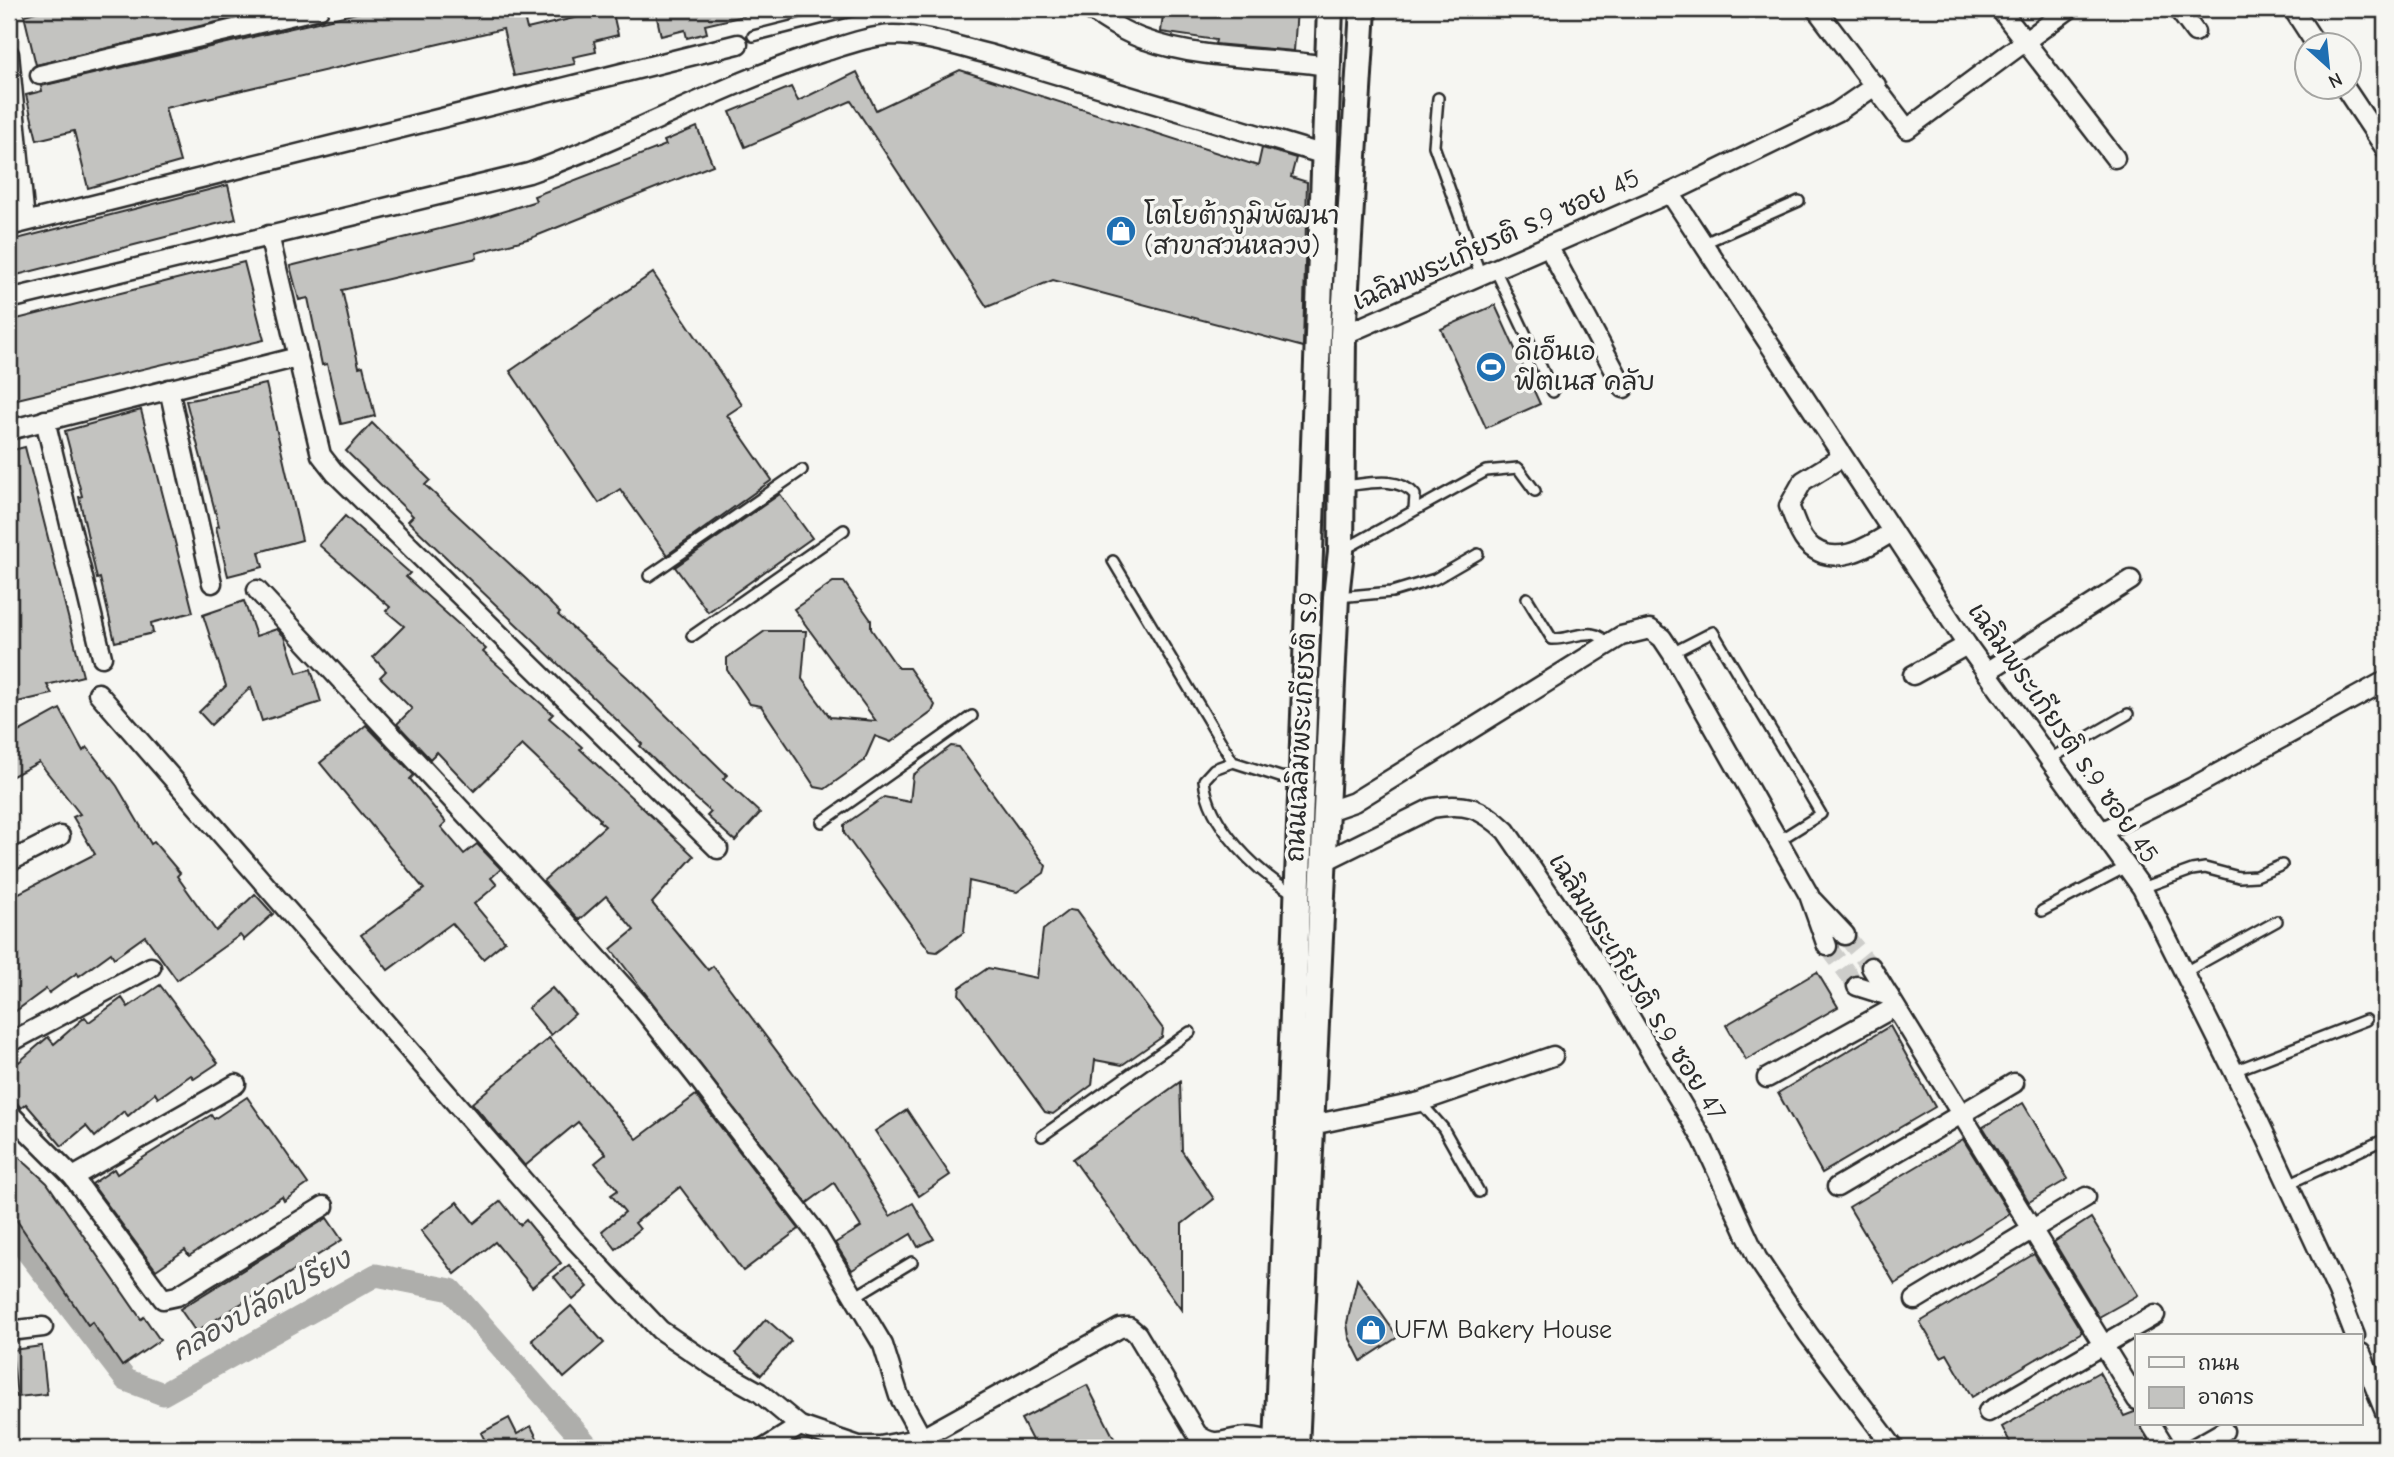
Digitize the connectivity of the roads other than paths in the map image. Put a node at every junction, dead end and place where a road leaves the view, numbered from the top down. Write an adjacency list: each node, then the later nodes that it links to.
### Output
1 (319, 9): 17 (street)
2 (859, 9): 13 (lane)
3 (1089, 9): 16 (street)
4 (1330, 9): 16 (main road, ถนนเฉลิมพระเกียรติ ร.9)
5 (1363, 9): 32 (main road, ถนนเฉลิมพระเกียรติ ร.9)
6 (1816, 9): 18 (street)
7 (2000, 9): 14 (street)
8 (2070, 9): 14 (street)
9 (2178, 9): 11 (street)
10 (2293, 9): 12 (street)
11 (2195, 32)
12 (2308, 32)
13 (746, 40): 26 (street)
14 (2026, 43): 18 (street); 23 (street)
15 (9, 54): 26 (street)
16 (1328, 66): 22 (main road, ถนนเฉลิมพระเกียรติ ร.9)
17 (40, 75)
18 (1875, 85): 24 (street, เฉลิมพระเกียรติ ร.9 ซอย 45)
19 (1438, 97): 30 (lane)
20 (2354, 102): 21 (street)
21 (2385, 148)
22 (1325, 155): 27 (street); 68 (main road, ถนนเฉลิมพระเกียรติ ร.9)
23 (2115, 158)
24 (1670, 192): 28 (street, เฉลิมพระเกียรติ ร.9 ซอย 45); 29 (street, เฉลิมพระเกียรติ ร.9 ซอย 45)
25 (1799, 201): 28 (lane)
26 (17, 223)
27 (269, 235): 31 (street); 33 (street)
28 (1702, 244): 39 (street, เฉลิมพระเกียรติ ร.9 ซอย 45)
29 (1548, 246): 30 (street, เฉลิมพระเกียรติ ร.9 ซอย 45); 34 (street)
30 (1488, 272): 32 (street, เฉลิมพระเกียรติ ร.9 ซอย 45); 36 (lane)
31 (9, 299)
32 (1343, 335): 41 (main road, ถนนเฉลิมพระเกียรติ ร.9)
33 (298, 357): 35 (street); 74 (street)
34 (1624, 388)
35 (169, 389): 37 (street); 51 (street)
36 (1553, 392)
37 (45, 420): 38 (street); 59 (street)
38 (9, 430)
39 (1842, 457): 45 (street, เฉลิมพระเกียรติ ร.9 ซอย 45); 45 (street)
40 (802, 470): 49 (lane)
41 (1342, 486): 43 (lane); 46 (main road, ถนนเฉลิมพระเกียรติ ร.9)
42 (1535, 491): 43 (lane)
43 (1414, 509): 46 (lane)
44 (844, 530): 55 (lane)
45 (1892, 532): 56 (street, เฉลิมพระเกียรติ ร.9 ซอย 45)
46 (1341, 551): 53 (main road, ถนนเฉลิมพระเกียรติ ร.9)
47 (1478, 554): 53 (lane)
48 (1113, 561): 67 (lane)
49 (649, 576)
50 (2131, 580): 60 (street)
51 (212, 583)
52 (257, 590): 113 (street)
53 (1336, 597): 69 (main road, ถนนเฉลิมพระเกียรติ ร.9)
54 (1527, 598): 57 (lane)
55 (692, 636)
56 (1967, 645): 60 (street, เฉลิมพระเกียรติ ร.9 ซอย 45); 61 (street)
57 (1608, 647): 58 (street); 69 (street)
58 (1672, 653): 73 (street); 73 (lane)
59 (102, 657)
60 (1986, 671): 66 (street, เฉลิมพระเกียรติ ร.9 ซอย 45)
61 (1913, 675)
62 (2384, 683): 71 (street)
63 (98, 693): 124 (street)
64 (2128, 714): 66 (lane)
65 (972, 716): 70 (lane)
66 (2048, 760): 71 (street, เฉลิมพระเกียรติ ร.9 ซอย 45)
67 (1233, 762): 68 (lane); 80 (lane)
68 (1304, 780): 80 (main road, ถนนเฉลิมพระเกียรติ ร.9)
69 (1328, 811): 75 (main road, ถนนเฉลิมพระเกียรติ ร.9)
70 (822, 822)
71 (2103, 831): 78 (street, เฉลิมพระเกียรติ ร.9 ซอย 45)
72 (60, 836): 76 (street)
73 (1778, 841): 81 (street)
74 (718, 849)
75 (1325, 860): 102 (main road, ถนนเฉลิมพระเกียรติ ร.9); 130 (street, เฉลิมพระเกียรติ ร.9 ซอย 47)
76 (9, 862)
77 (2282, 865): 79 (lane)
78 (2126, 867): 79 (street, เฉลิมพระเกียรติ ร.9 ซอย 45); 82 (lane)
79 (2142, 888): 88 (street, เฉลิมพระเกียรติ ร.9 ซอย 45)
80 (1297, 895): 128 (main road, ถนนเฉลิมพระเกียรติ ร.9)
81 (1809, 895): 84 (street); 85 (street)
82 (2042, 911)
83 (2277, 922): 88 (lane)
84 (1845, 935)
85 (1827, 946)
86 (151, 967): 93 (street)
87 (1871, 967): 90 (street)
88 (2185, 972): 95 (street, เฉลิมพระเกียรติ ร.9 ซอย 45)
89 (1857, 986): 90 (street)
90 (1892, 1002): 96 (street); 101 (street)
91 (2366, 1020): 95 (lane)
92 (1190, 1032): 103 (lane)
93 (9, 1043)
94 (1553, 1056): 99 (street)
95 (2234, 1070): 106 (street, เฉลิมพระเกียรติ ร.9 ซอย 45)
96 (1768, 1078)
97 (2014, 1083): 101 (street)
98 (236, 1084): 105 (street)
99 (1420, 1102): 102 (street); 108 (lane)
100 (9, 1113): 105 (street)
101 (1961, 1114): 107 (street); 111 (street)
102 (1312, 1125): 128 (main road, ถนนเฉลิมพระเกียรติ ร.9)
103 (1042, 1136)
104 (2385, 1139): 106 (lane)
105 (73, 1177): 110 (street)
106 (2287, 1185): 118 (street, เฉลิมพระเกียรติ ร.9 ซอย 45)
107 (1837, 1187)
108 (1479, 1192)
109 (2086, 1197): 111 (street)
110 (324, 1206)
111 (2032, 1231): 114 (street); 119 (street)
112 (912, 1262): 113 (lane)
113 (856, 1296): 127 (street)
114 (1915, 1300)
115 (2155, 1315): 119 (street)
116 (43, 1326): 117 (street)
117 (9, 1331)
118 (2353, 1334)
119 (2102, 1343): 121 (street); 122 (street)
120 (2362, 1355): 123 (street)
121 (2135, 1397)
122 (1988, 1412)
123 (2385, 1412)
124 (800, 1426): 127 (street); 129 (street)
125 (2152, 1426): 131 (street)
126 (2224, 1431): 132 (street)
127 (922, 1438): 128 (street)
128 (1283, 1446)
129 (765, 1448)
130 (1894, 1448)
131 (2166, 1448)
132 (2194, 1448)

